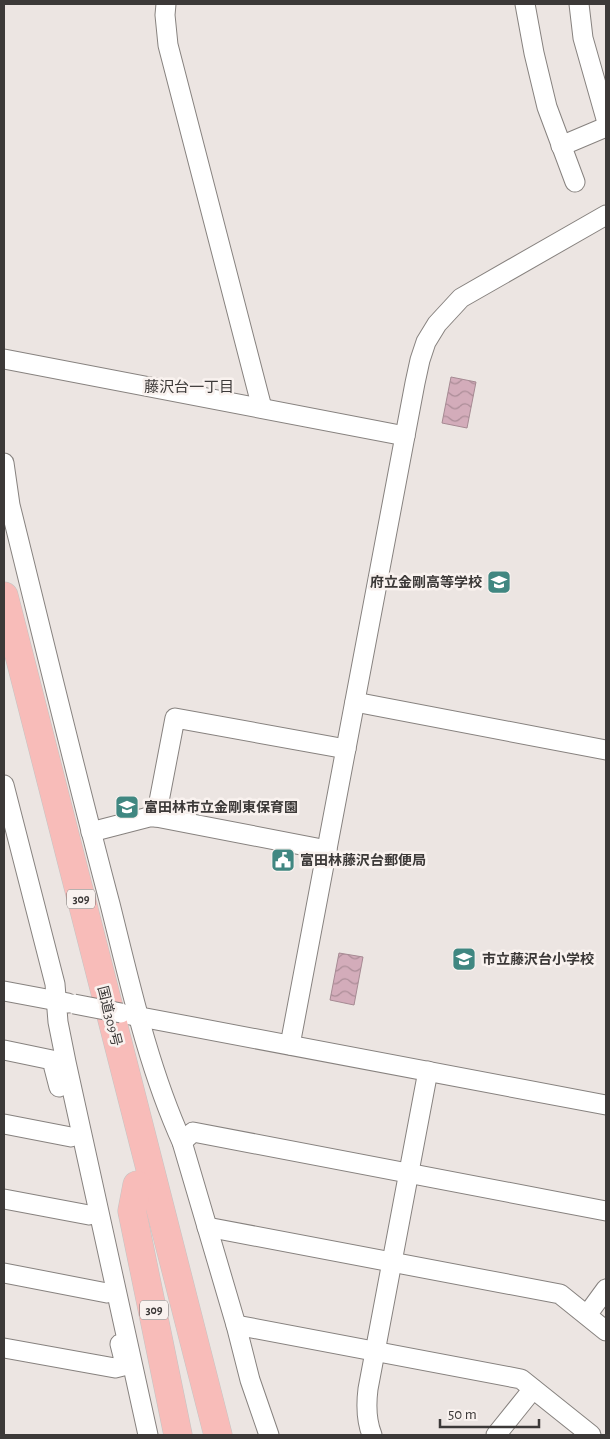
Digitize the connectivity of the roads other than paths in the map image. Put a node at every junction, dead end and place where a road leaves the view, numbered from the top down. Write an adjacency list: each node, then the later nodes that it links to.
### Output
1 (166, 4): 10 (street)
2 (525, 4): 6 (street)
3 (579, 4): 4 (street)
4 (606, 118)
5 (606, 127): 6 (street)
6 (561, 146): 7 (street)
7 (575, 182)
8 (606, 216): 11 (street)
9 (4, 359): 10 (street)
10 (262, 408): 11 (street)
11 (405, 436): 15 (street)
12 (4, 463): 20 (street)
13 (4, 596): 35 (highway, 国道309号 / 309)
14 (4, 662): 33 (highway, 国道309号 / 309)
15 (355, 702): 16 (street); 17 (street)
16 (346, 749): 19 (street); 21 (street)
17 (606, 750)
18 (4, 785): 23 (street)
19 (156, 817): 20 (street); 21 (street)
20 (91, 832): 24 (street)
21 (327, 850): 25 (street)
22 (4, 991): 23 (street)
23 (65, 1002): 24 (street, bridge); 49 (street)
24 (130, 1015): 25 (street); 31 (street)
25 (290, 1045): 27 (street)
26 (4, 1050): 30 (street)
27 (428, 1071): 28 (street); 32 (street)
28 (606, 1105)
29 (4, 1124): 30 (street)
30 (71, 1137): 37 (street)
31 (182, 1142): 32 (street); 38 (street)
32 (408, 1173): 36 (street); 39 (street)
33 (137, 1185): 50 (highway, 309); 51 (highway, 国道309号 / 309)
34 (4, 1198): 37 (street)
35 (157, 1203): 52 (highway, 国道309号 / 309); 53 (highway, 309)
36 (606, 1211)
37 (89, 1215): 42 (street)
38 (207, 1227): 39 (street); 44 (street)
39 (392, 1262): 43 (street); 47 (street)
40 (4, 1273): 42 (street)
41 (606, 1289): 43 (street)
42 (107, 1293): 46 (street)
43 (587, 1315): 45 (street)
44 (236, 1325): 47 (street); 54 (street)
45 (606, 1331)
46 (4, 1348)
47 (375, 1351): 48 (street); 55 (street)
48 (533, 1389): 56 (street); 57 (street)
49 (148, 1435)
50 (178, 1435)
51 (200, 1435)
52 (218, 1435)
53 (235, 1435)
54 (269, 1435)
55 (372, 1435)
56 (496, 1435)
57 (591, 1435)

